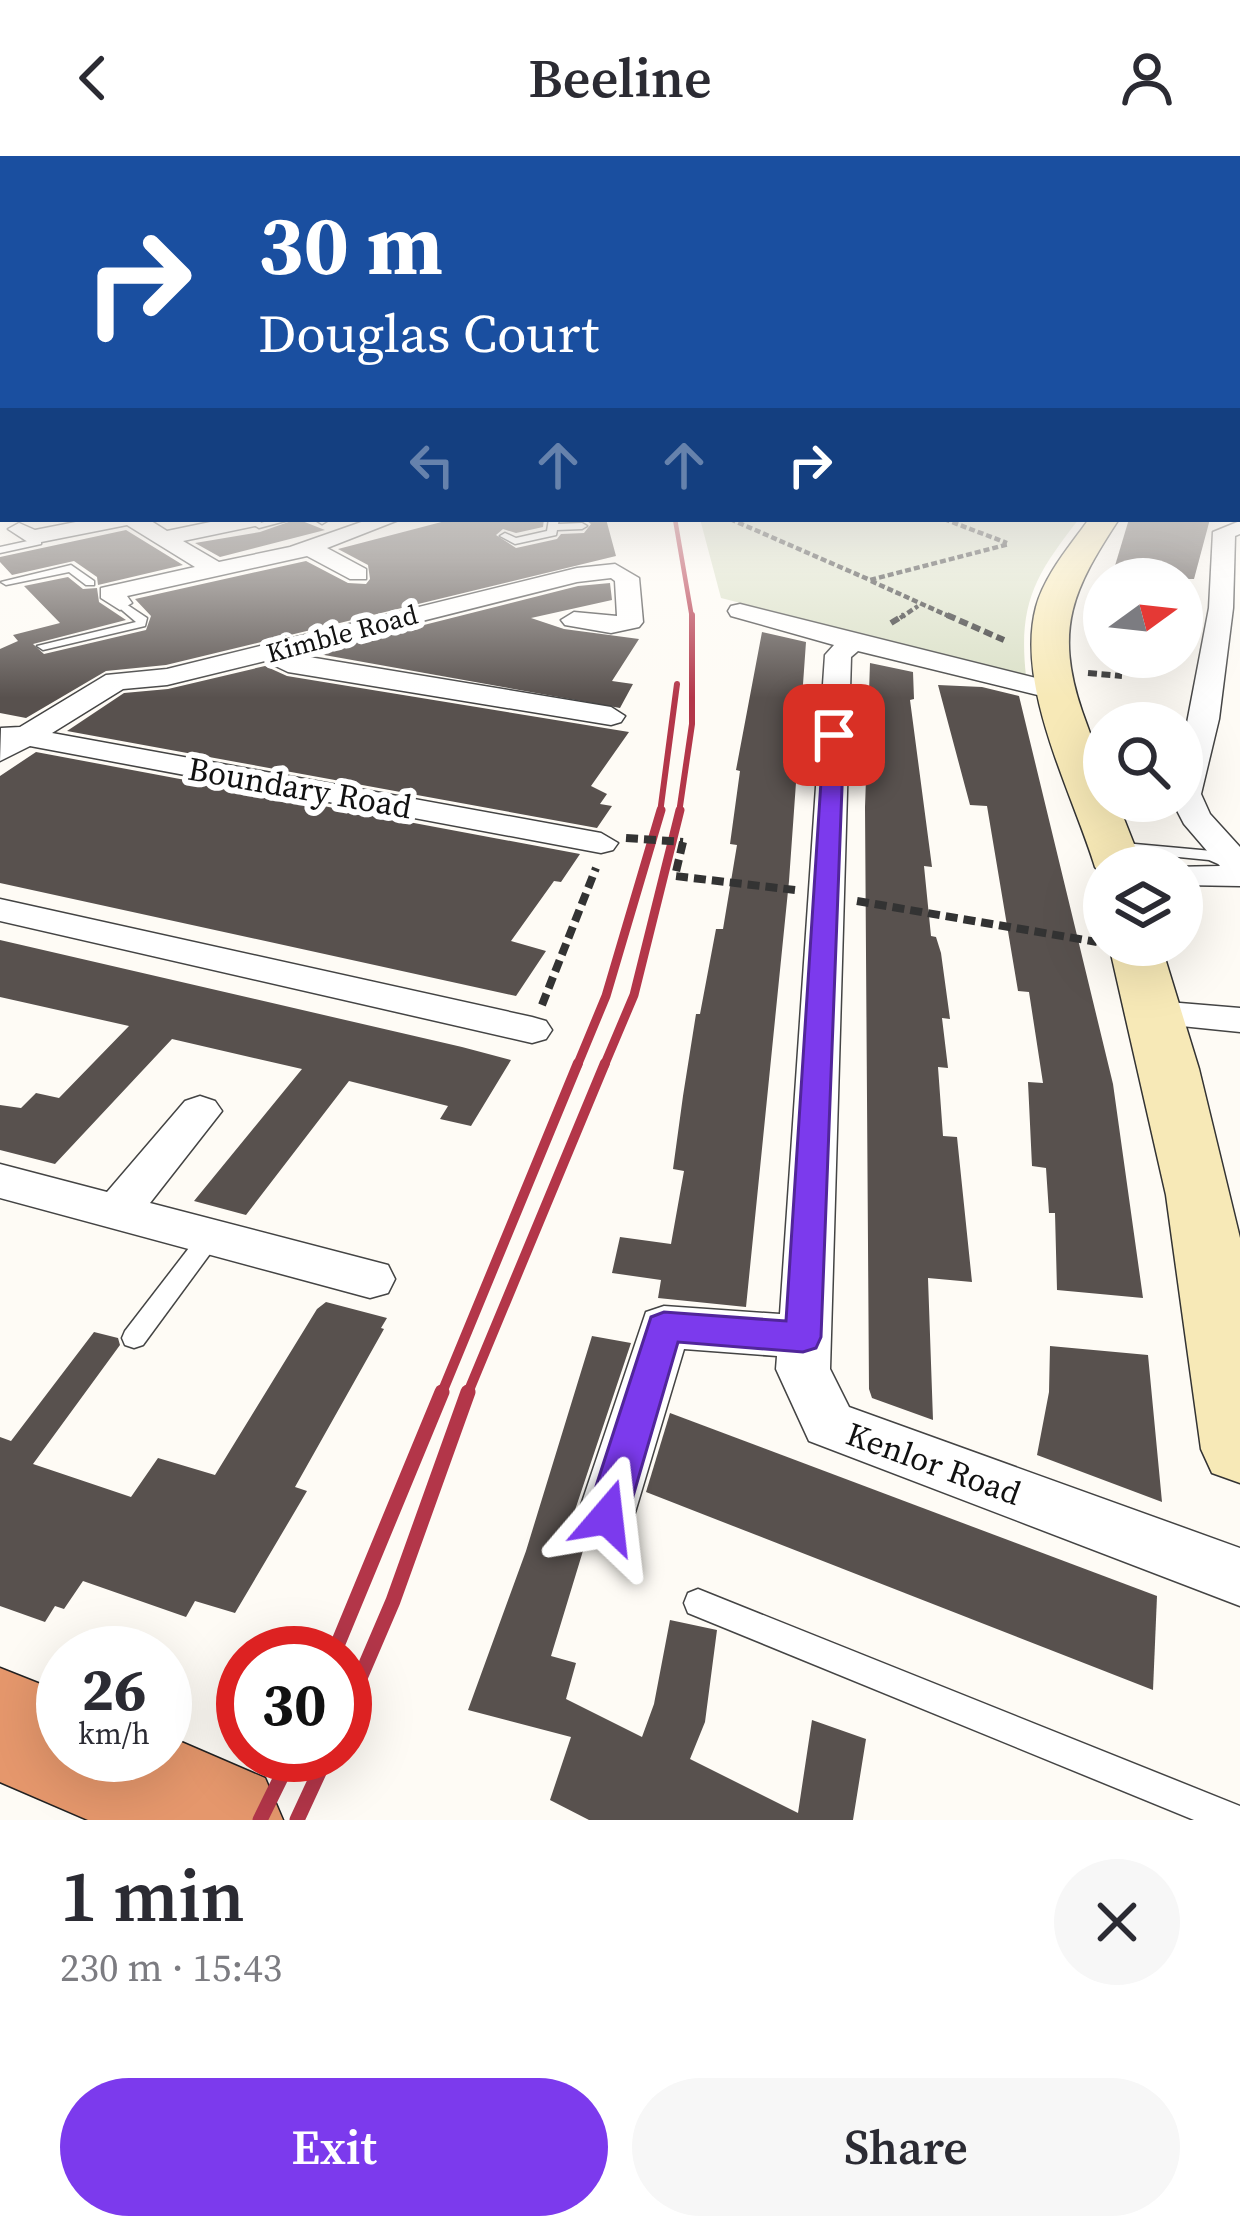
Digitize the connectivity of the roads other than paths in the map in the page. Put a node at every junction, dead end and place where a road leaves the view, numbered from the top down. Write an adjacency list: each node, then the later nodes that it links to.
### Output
1 (178, 544): 6 (street)
2 (322, 544): 5 (street)
3 (1088, 544): 16 (street)
4 (1225, 544): 10 (street)
5 (310, 548): 6 (street); 7 (street)
6 (214, 569): 9 (street)
7 (358, 574)
8 (2, 578): 9 (lane)
9 (106, 593): 14 (lane)
10 (1230, 608): 22 (street)
11 (740, 611): 13 (street)
12 (574, 620): 15 (street, Kimble Road)
13 (872, 632): 16 (street); 35 (street, Kenlor Road)
14 (43, 646)
15 (272, 653): 17 (street); 18 (street, Kimble Road)
16 (1071, 683): 20 (street)
17 (611, 716)
18 (8, 740): 19 (street, Boundary Road)
19 (609, 846)
20 (1113, 846)
21 (1203, 856): 22 (lane)
22 (1238, 873): 23 (street)
23 (1203, 874)
24 (0, 910): 28 (street)
25 (1141, 966): 26 (street)
26 (1156, 1013): 27 (street); 34 (street)
27 (1240, 1020)
28 (535, 1021)
29 (200, 1111): 31 (street)
30 (0, 1181): 31 (street)
31 (116, 1213): 32 (street)
32 (210, 1237): 33 (street); 36 (lane)
33 (370, 1280)
34 (1230, 1299): 37 (street)
35 (803, 1337): 38 (street); 39 (street, Kenlor Road)
36 (134, 1338)
37 (1240, 1450)
38 (607, 1517)
39 (1240, 1576)
40 (698, 1603): 43 (lane)
41 (0, 1725): 42 (highway)
42 (36, 1739)
43 (1234, 1820)

